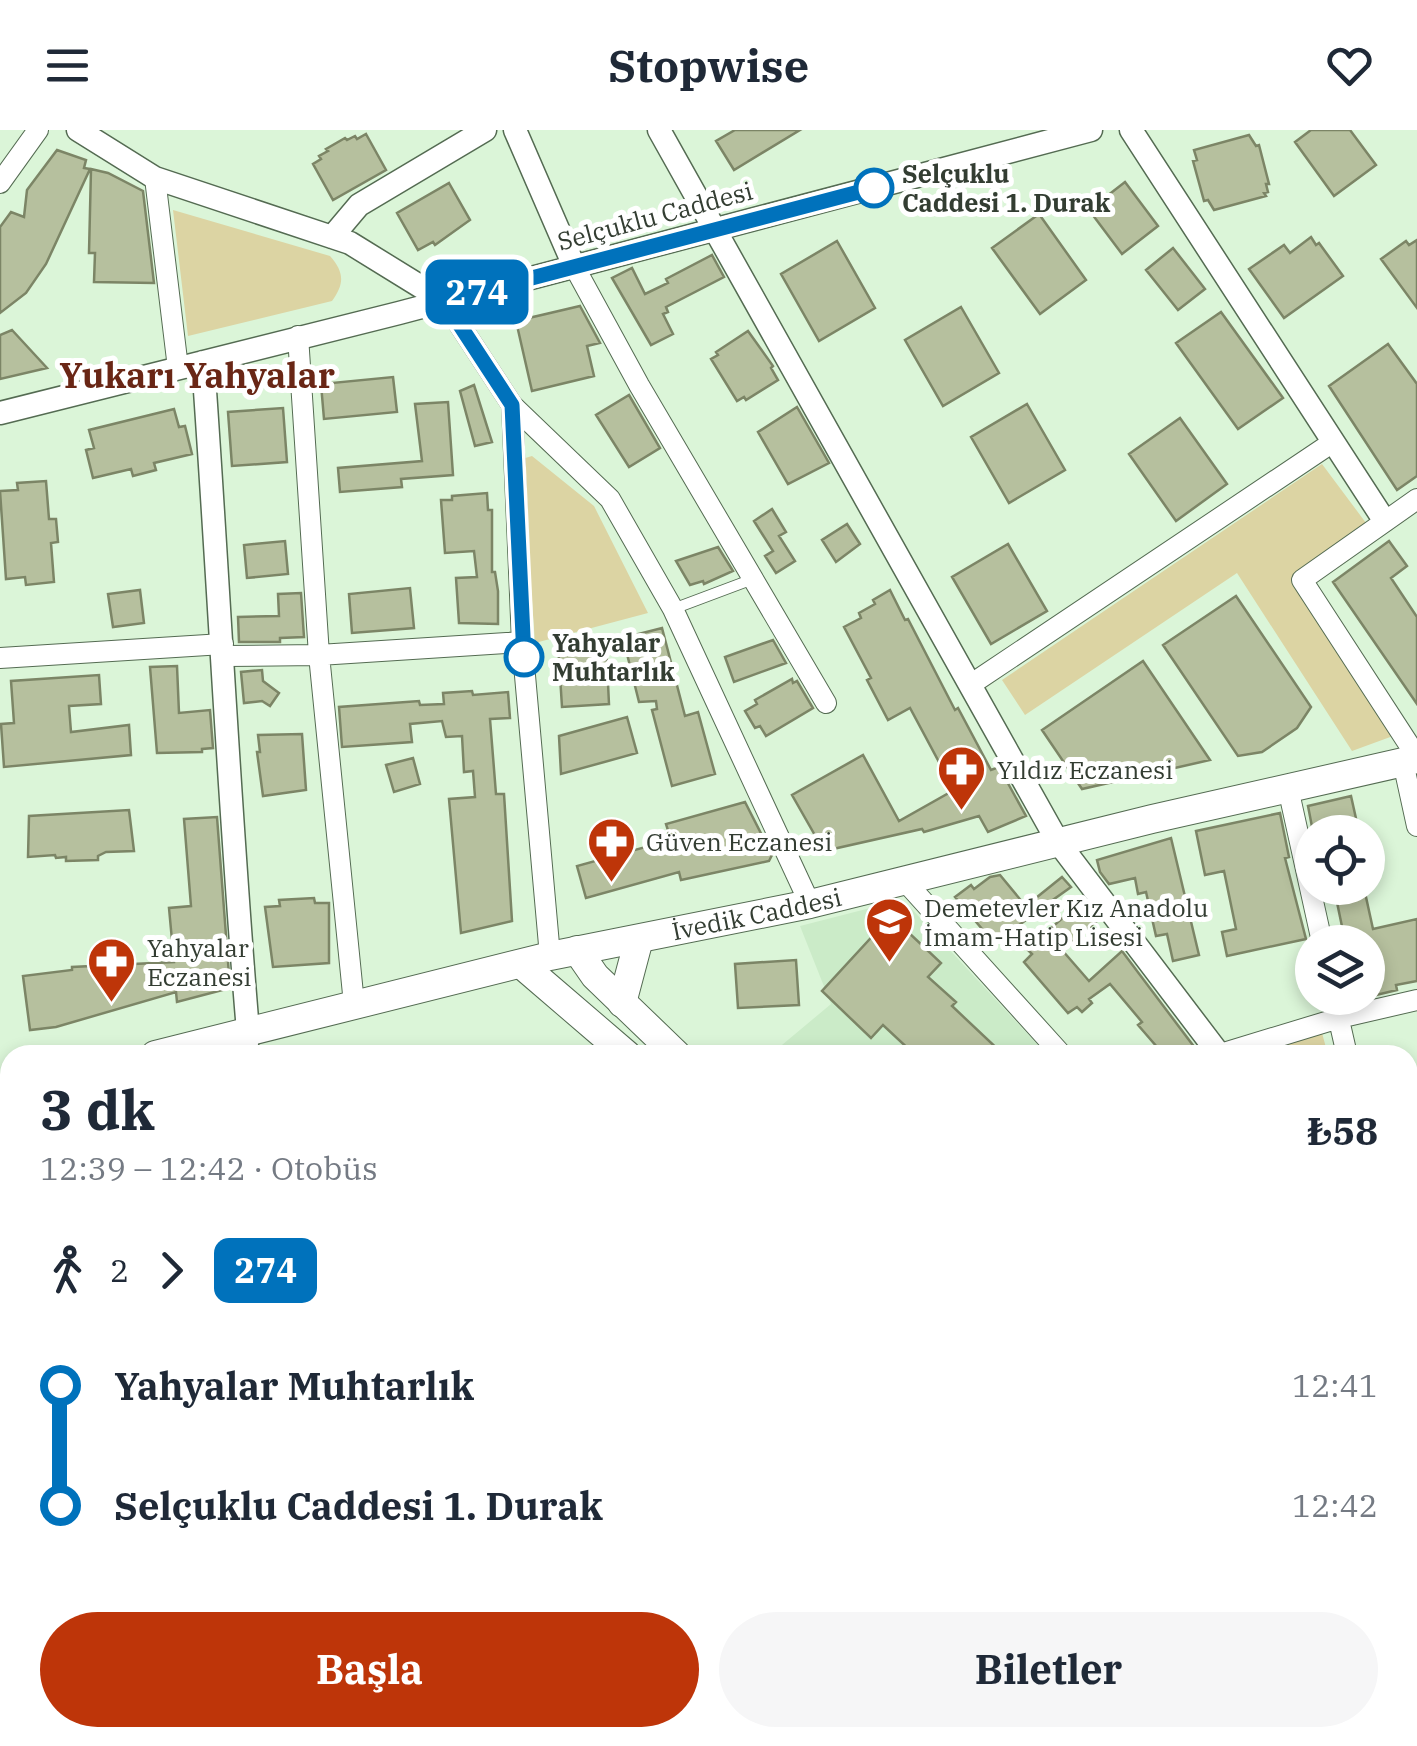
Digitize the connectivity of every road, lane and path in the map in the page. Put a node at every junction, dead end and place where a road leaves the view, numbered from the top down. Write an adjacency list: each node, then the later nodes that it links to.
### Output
1 (38, 130): 9 (street)
2 (78, 130): 8 (street)
3 (485, 130): 11 (street)
4 (515, 130): 12 (street)
5 (659, 130): 10 (street)
6 (1091, 130): 10 (street, Selçuklu Caddesi)
7 (1130, 130): 19 (street)
8 (155, 178): 11 (street); 16 (street)
9 (0, 183)
10 (715, 228): 12 (street, Selçuklu Caddesi); 28 (street)
11 (332, 237): 13 (street)
12 (574, 266): 13 (street, Selçuklu Caddesi); 22 (street)
13 (444, 301): 14 (street, Selçuklu Caddesi); 17 (street)
14 (298, 336): 15 (street, Selçuklu Caddesi); 26 (street)
15 (203, 362): 16 (street, Selçuklu Caddesi); 25 (street)
16 (178, 368): 18 (street, Selçuklu Caddesi)
17 (512, 405): 23 (street); 24 (street)
18 (0, 414)
19 (1333, 442): 21 (street); 28 (street)
20 (1417, 499): 21 (street)
21 (1384, 520): 30 (street)
22 (754, 579): 23 (lane); 29 (street)
23 (674, 609): 35 (street)
24 (522, 642): 26 (street); 38 (street)
25 (224, 650): 26 (street); 27 (street); 46 (street)
26 (319, 655): 43 (street)
27 (0, 658)
28 (970, 685): 33 (street)
29 (826, 703)
30 (1412, 759): 31 (main road, İvedik Caddesi); 32 (street)
31 (1288, 788): 33 (main road, İvedik Caddesi); 36 (street)
32 (1417, 826)
33 (1058, 842): 34 (main road, İvedik Caddesi); 50 (street)
34 (903, 879): 35 (main road, İvedik Caddesi); 49 (street)
35 (810, 904): 37 (main road, İvedik Caddesi)
36 (1318, 925)
37 (638, 939): 38 (main road, İvedik Caddesi); 41 (main road)
38 (564, 953): 39 (main road, İvedik Caddesi); 41 (main road)
39 (521, 964): 43 (main road, İvedik Caddesi); 47 (main road)
40 (1417, 1000): 42 (street)
41 (622, 1002): 48 (main road)
42 (1385, 1003)
43 (354, 1004): 46 (main road, İvedik Caddesi)
44 (1318, 1015): 51 (street)
45 (1338, 1015): 52 (street)
46 (247, 1043)
47 (610, 1045)
48 (667, 1045)
49 (1053, 1045)
50 (1211, 1045)
51 (1241, 1045)
52 (1345, 1045)

